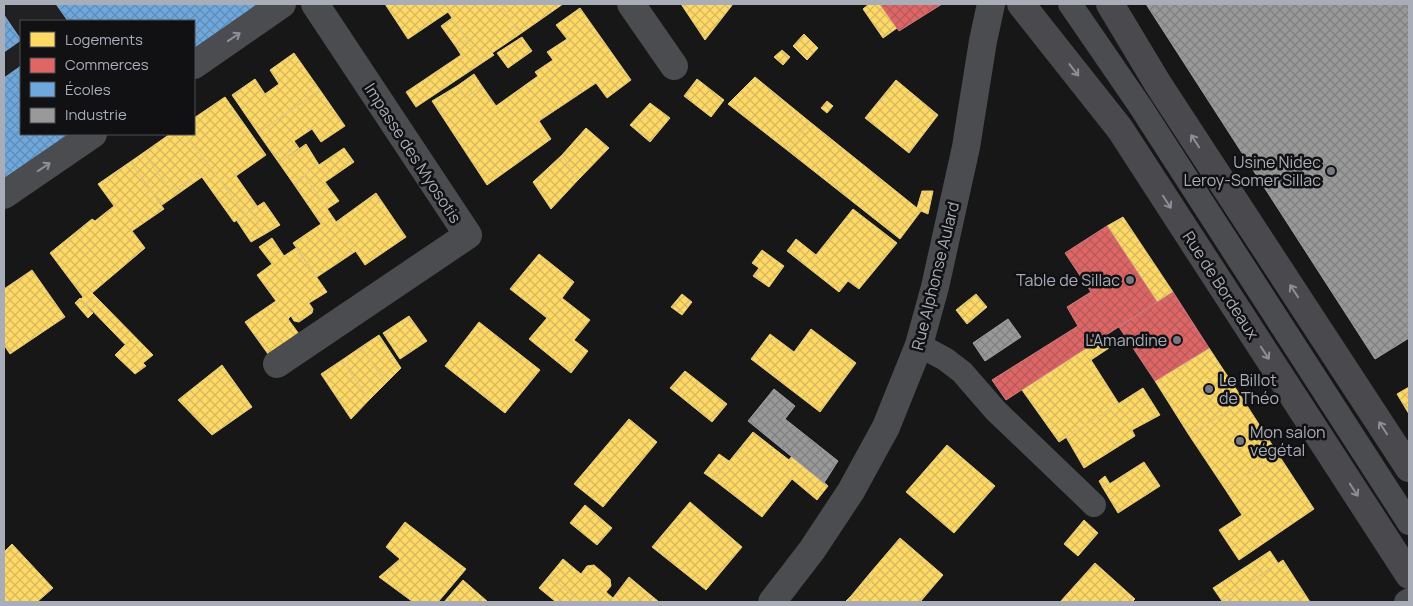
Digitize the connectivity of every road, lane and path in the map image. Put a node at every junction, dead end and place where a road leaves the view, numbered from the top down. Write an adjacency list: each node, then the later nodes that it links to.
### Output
1 (282, 4): 8 (street, one-way to 1)
2 (315, 4): 13 (street, Impasse des Myosotis)
3 (631, 4): 9 (street)
4 (991, 4): 12 (street, Rue Alphonse Aulard)
5 (1021, 4): 17 (main road, Rue de Bordeaux, one-way to 17)
6 (1070, 4): 16 (lane)
7 (1110, 4): 14 (main road, one-way to 7)
8 (195, 63)
9 (674, 66)
10 (92, 135): 11 (street, one-way to 10)
11 (4, 195)
12 (919, 345): 15 (lane); 18 (street, Rue Alphonse Aulard)
13 (277, 364)
14 (1409, 468)
15 (1094, 505)
16 (1409, 523)
17 (1409, 575)
18 (772, 602)

